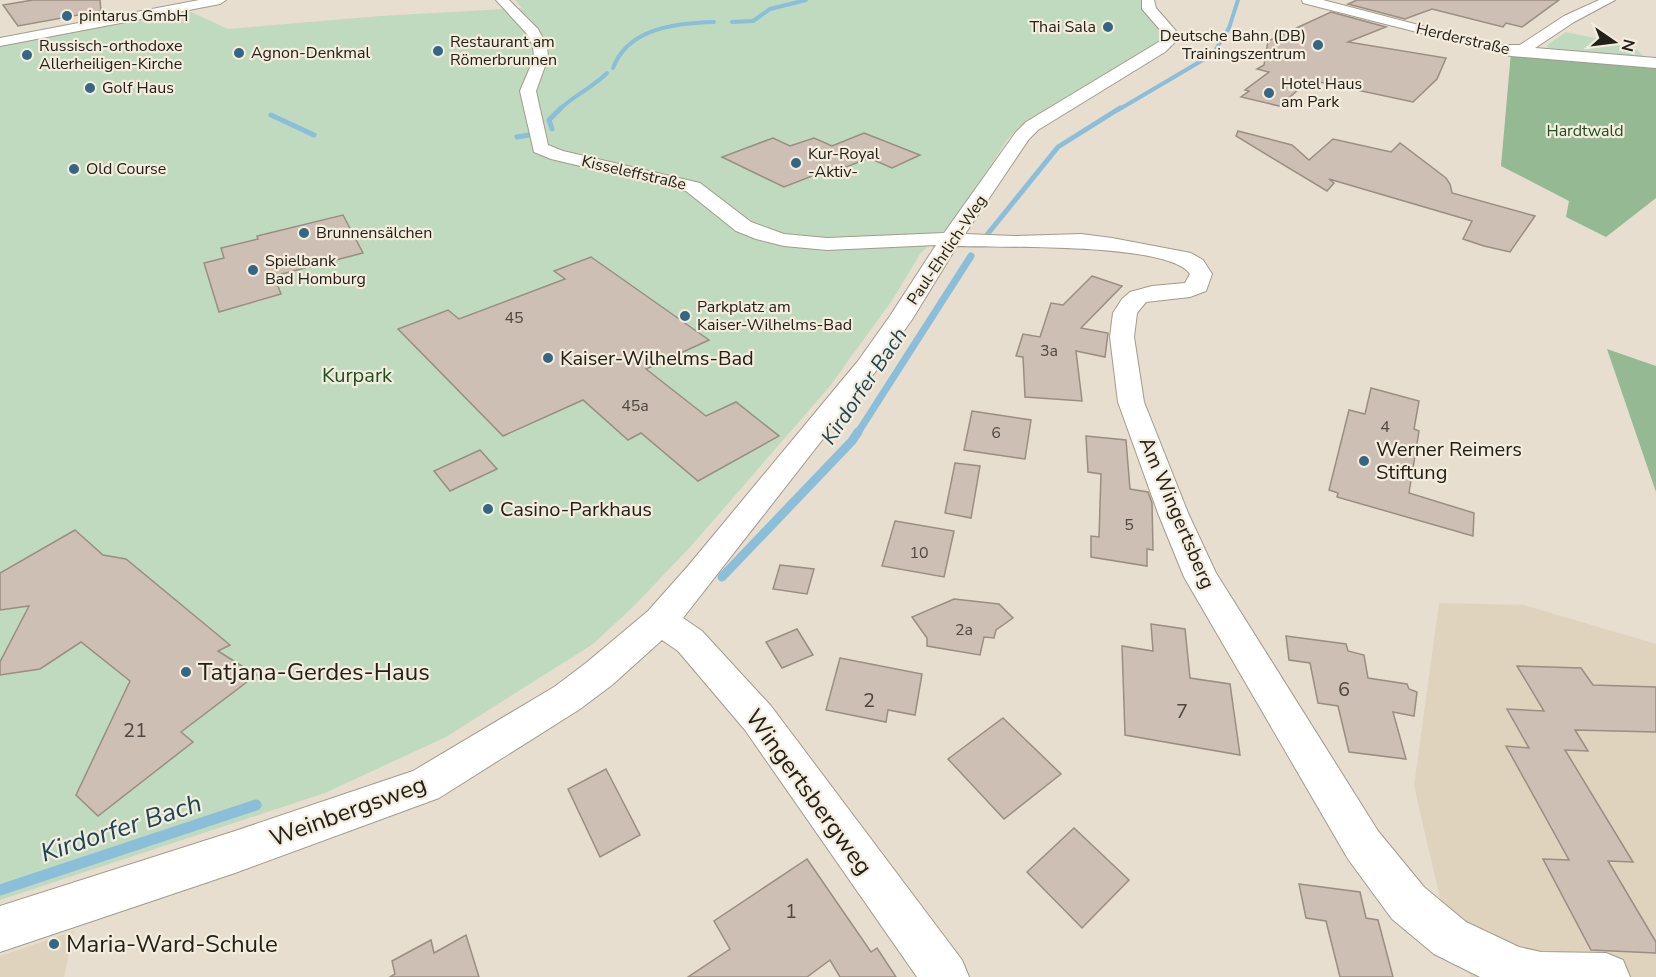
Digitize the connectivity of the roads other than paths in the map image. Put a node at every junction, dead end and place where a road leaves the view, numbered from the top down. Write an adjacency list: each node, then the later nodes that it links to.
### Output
1 (220, 0): 6 (street)
2 (502, 0): 11 (street, Kisseleffstraße)
3 (1148, 0): 11 (street, Paul-Ehrlich-Weg)
4 (1308, 0): 9 (street, Herderstraße)
5 (1609, 0): 9 (street)
6 (179, 4): 8 (street)
7 (5, 23): 8 (street)
8 (7, 40)
9 (1511, 52): 10 (street, Herderstraße)
10 (1656, 63)
11 (950, 240): 12 (street, Paul-Ehrlich-Weg); 15 (street, Am Wingertsberg)
12 (660, 621): 13 (street, Weinbergsweg); 14 (street, Wingertsbergweg)
13 (0, 929)
14 (945, 977)
15 (1606, 977)

